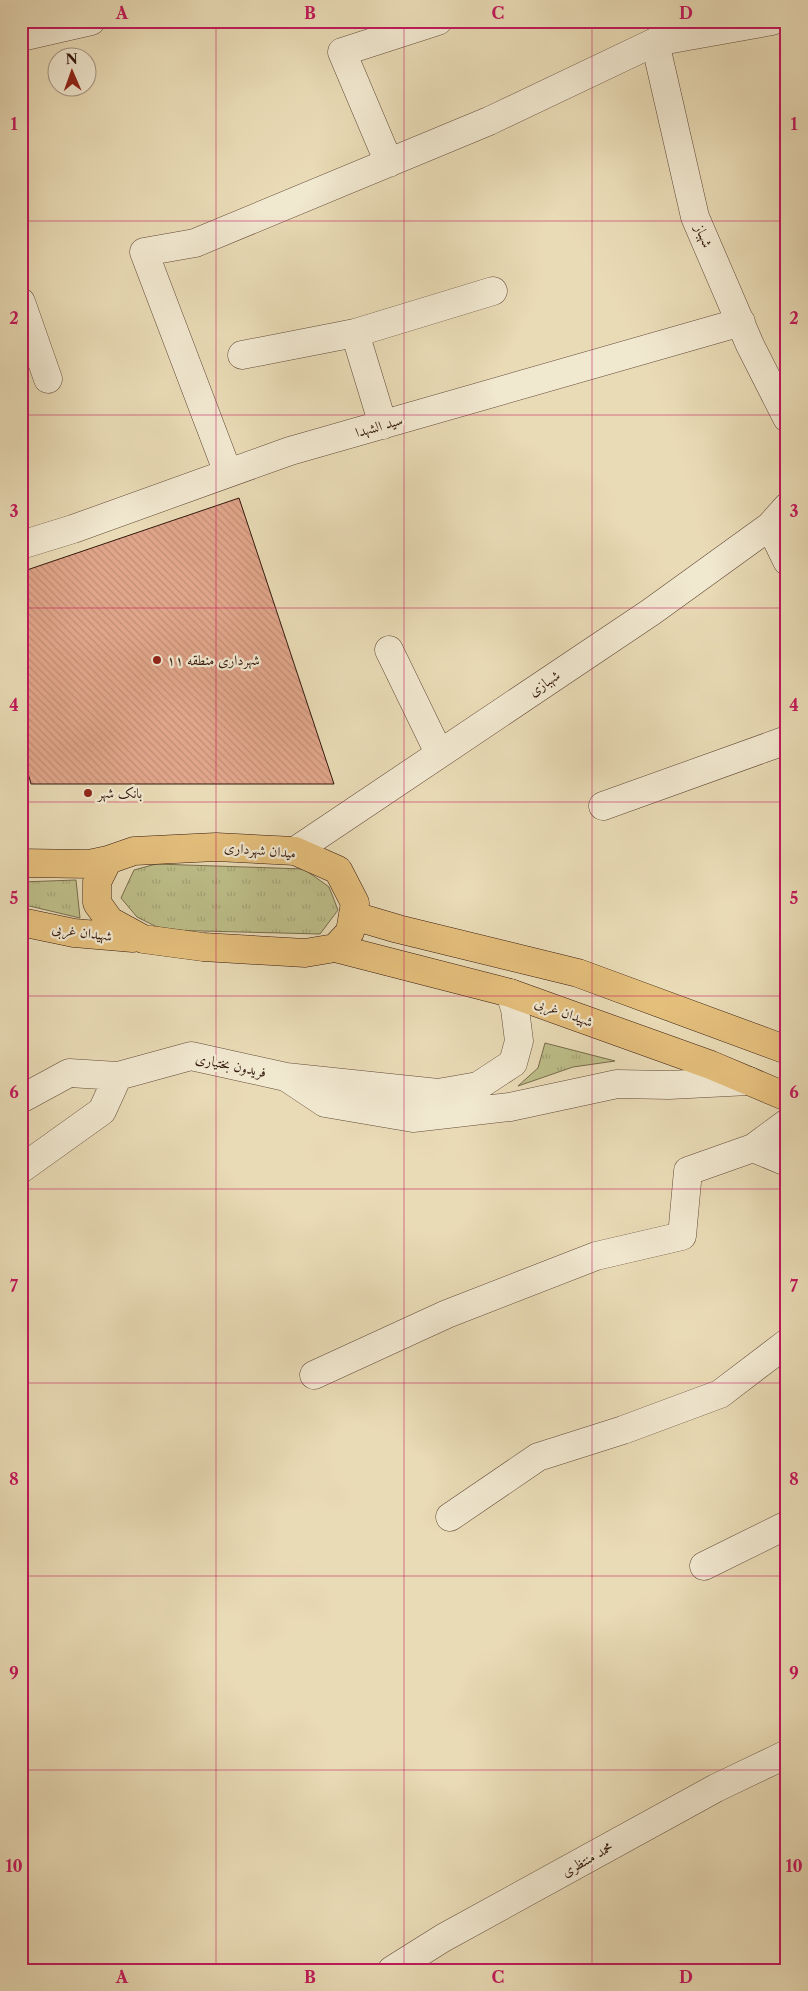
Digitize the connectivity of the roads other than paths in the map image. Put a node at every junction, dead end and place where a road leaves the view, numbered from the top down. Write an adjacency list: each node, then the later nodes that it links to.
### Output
1 (92, 21): 4 (street)
2 (438, 21): 6 (street)
3 (755, 23): 5 (street)
4 (21, 38)
5 (655, 42): 6 (street); 9 (street, شهباز)
6 (390, 163): 15 (street)
7 (493, 291): 10 (street)
8 (21, 302): 12 (street)
9 (740, 322): 13 (street, شهباز); 14 (street, سید الشهدا)
10 (355, 333): 11 (street); 14 (street)
11 (242, 355)
12 (48, 379)
13 (787, 418)
14 (383, 425): 15 (street, سید الشهدا)
15 (228, 473): 17 (street, سید الشهدا)
16 (778, 517): 18 (street); 21 (street, شهبازی)
17 (21, 545)
18 (787, 561)
19 (389, 650): 21 (street)
20 (787, 740): 22 (street)
21 (439, 754): 23 (street, شهبازی)
22 (603, 806)
23 (295, 851): 24 (main road, میدان شهرداری); 26 (main road, میدان شهرداری)
24 (108, 860): 25 (main road); 28 (main road)
25 (21, 863)
26 (354, 916): 29 (main road); 31 (main road)
27 (21, 922): 28 (main road, شهیدان غربی)
28 (143, 939): 29 (main road)
29 (335, 948): 30 (main road, شهیدان غربی)
30 (510, 993): 33 (street); 34 (main road, شهیدان غربی)
31 (787, 1050)
32 (118, 1076): 33 (street, فریدون بختیاری); 36 (street, فریدون بختیاری); 40 (street)
33 (286, 1077): 34 (street)
34 (750, 1081): 35 (main road, شهیدان غربی)
35 (787, 1097)
36 (21, 1100)
37 (787, 1123): 38 (street)
38 (753, 1148): 39 (street); 42 (street)
39 (787, 1162)
40 (21, 1169)
41 (787, 1343): 43 (street)
42 (314, 1376)
43 (450, 1517)
44 (787, 1525): 45 (street)
45 (704, 1566)
46 (787, 1754): 47 (street, محمد منتظری)
47 (392, 1970)

